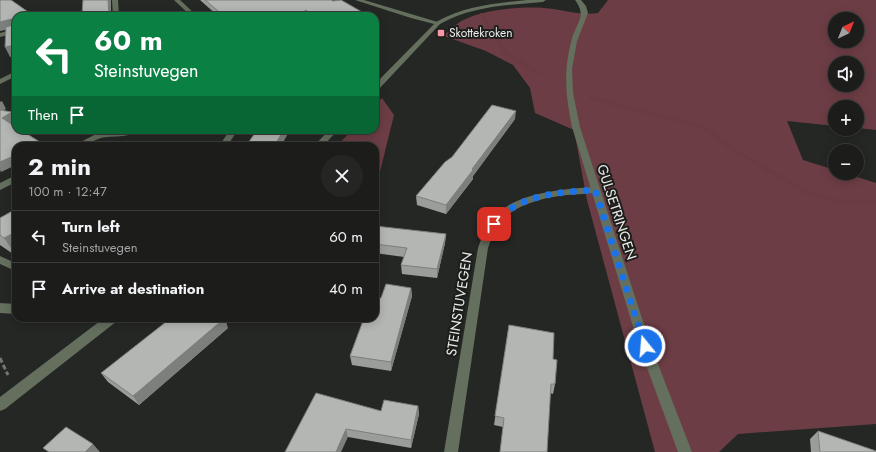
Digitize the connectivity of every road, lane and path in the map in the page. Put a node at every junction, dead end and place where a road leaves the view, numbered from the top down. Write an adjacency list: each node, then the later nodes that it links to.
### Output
1 (115, 0): 6 (street)
2 (176, 0): 7 (street)
3 (358, 0): 8 (street)
4 (543, 0): 8 (street)
5 (578, 0): 20 (street, GULSETRINGEN)
6 (116, 12)
7 (190, 12)
8 (438, 23): 13 (street)
9 (12, 32): 10 (street)
10 (0, 35)
11 (12, 75): 12 (street)
12 (0, 82)
13 (379, 84)
14 (116, 134): 16 (street)
15 (330, 134): 17 (street)
16 (86, 142)
17 (322, 142)
18 (12, 180): 19 (street)
19 (0, 187)
20 (595, 190): 29 (street, STEINSTUVEGEN); 30 (street, GULSETRINGEN)
21 (0, 260): 22 (street)
22 (12, 265)
23 (0, 308): 24 (street)
24 (12, 309)
25 (108, 322): 28 (street)
26 (0, 358): 27 (path)
27 (8, 375)
28 (0, 405)
29 (451, 452)
30 (685, 452)

